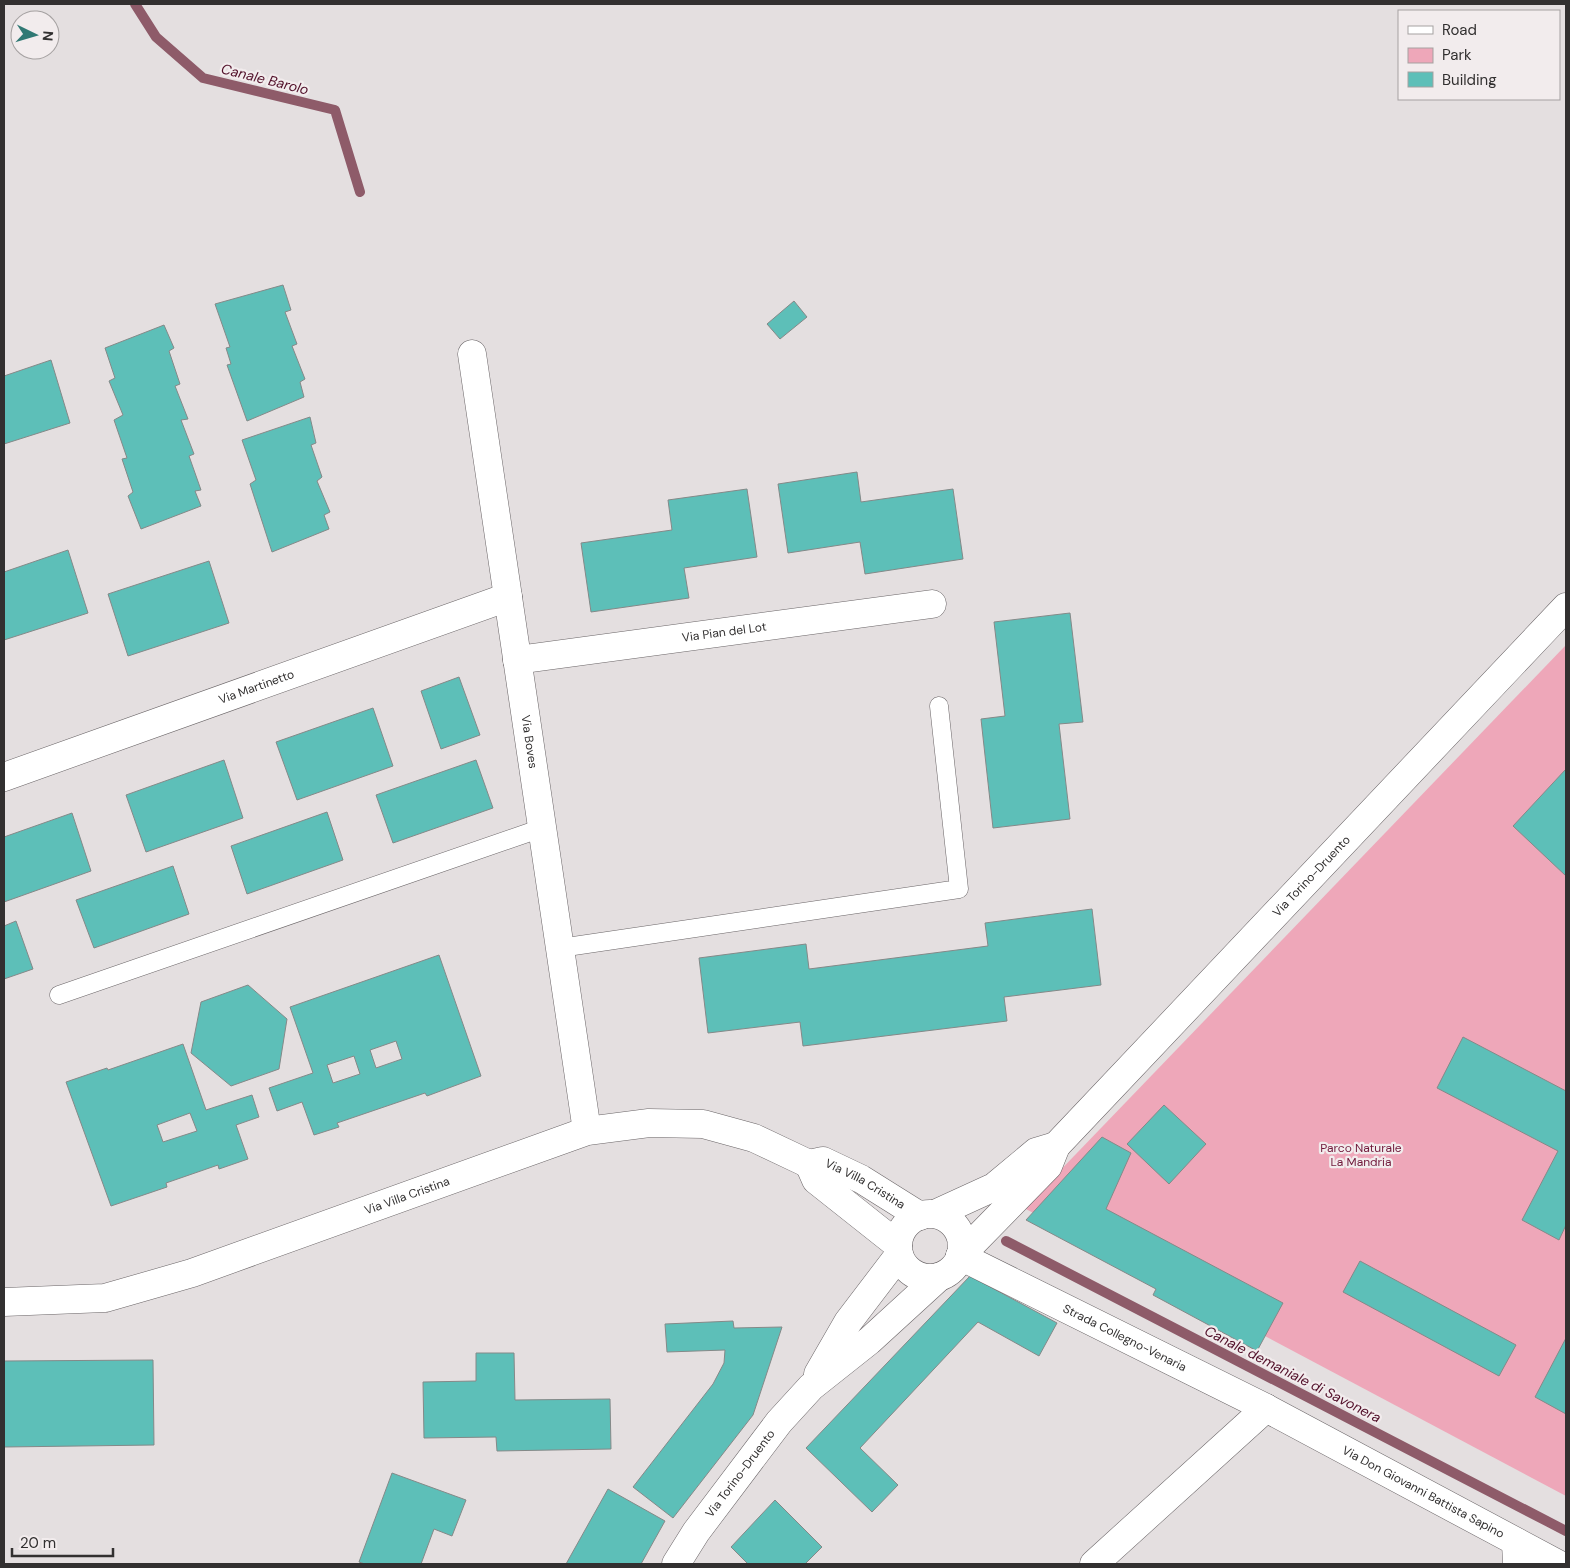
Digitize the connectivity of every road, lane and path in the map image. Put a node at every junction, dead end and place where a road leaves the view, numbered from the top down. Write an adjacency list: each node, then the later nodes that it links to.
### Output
1 (472, 354): 2 (street, Via Boves)
2 (508, 597): 5 (street, Via Boves); 7 (street, Via Martinetto)
3 (932, 604): 5 (street, Via Pian del Lot)
4 (1566, 608): 12 (street, Via Torino-Druento)
5 (517, 660): 8 (street, Via Boves)
6 (938, 706): 9 (lane)
7 (4, 776)
8 (542, 828): 9 (street, Via Boves); 10 (lane)
9 (560, 948): 11 (street, Via Boves)
10 (59, 994)
11 (587, 1131): 13 (street, Via Villa Cristina); 18 (street, Via Villa Cristina)
12 (1056, 1146): 14 (street, Via Torino-Druento); 16 (street, Via Torino-Druento)
13 (808, 1164): 14 (street, Via Villa Cristina); 15 (street, Via Villa Cristina)
14 (927, 1215): 15 (street); 16 (street)
15 (898, 1250): 17 (street); 19 (street, Via Torino-Druento)
16 (960, 1256): 17 (street); 20 (street, Strada Collegno-Venaria)
17 (939, 1277): 19 (street, Via Torino-Druento)
18 (4, 1302)
19 (811, 1386): 22 (street, Via Torino-Druento)
20 (1277, 1414): 21 (street, Via Don Giovanni Battista Sapino); 23 (street)
21 (1517, 1553): 24 (street, Via Don Giovanni Battista Sapino)
22 (676, 1564)
23 (1094, 1564)
24 (1558, 1564)

